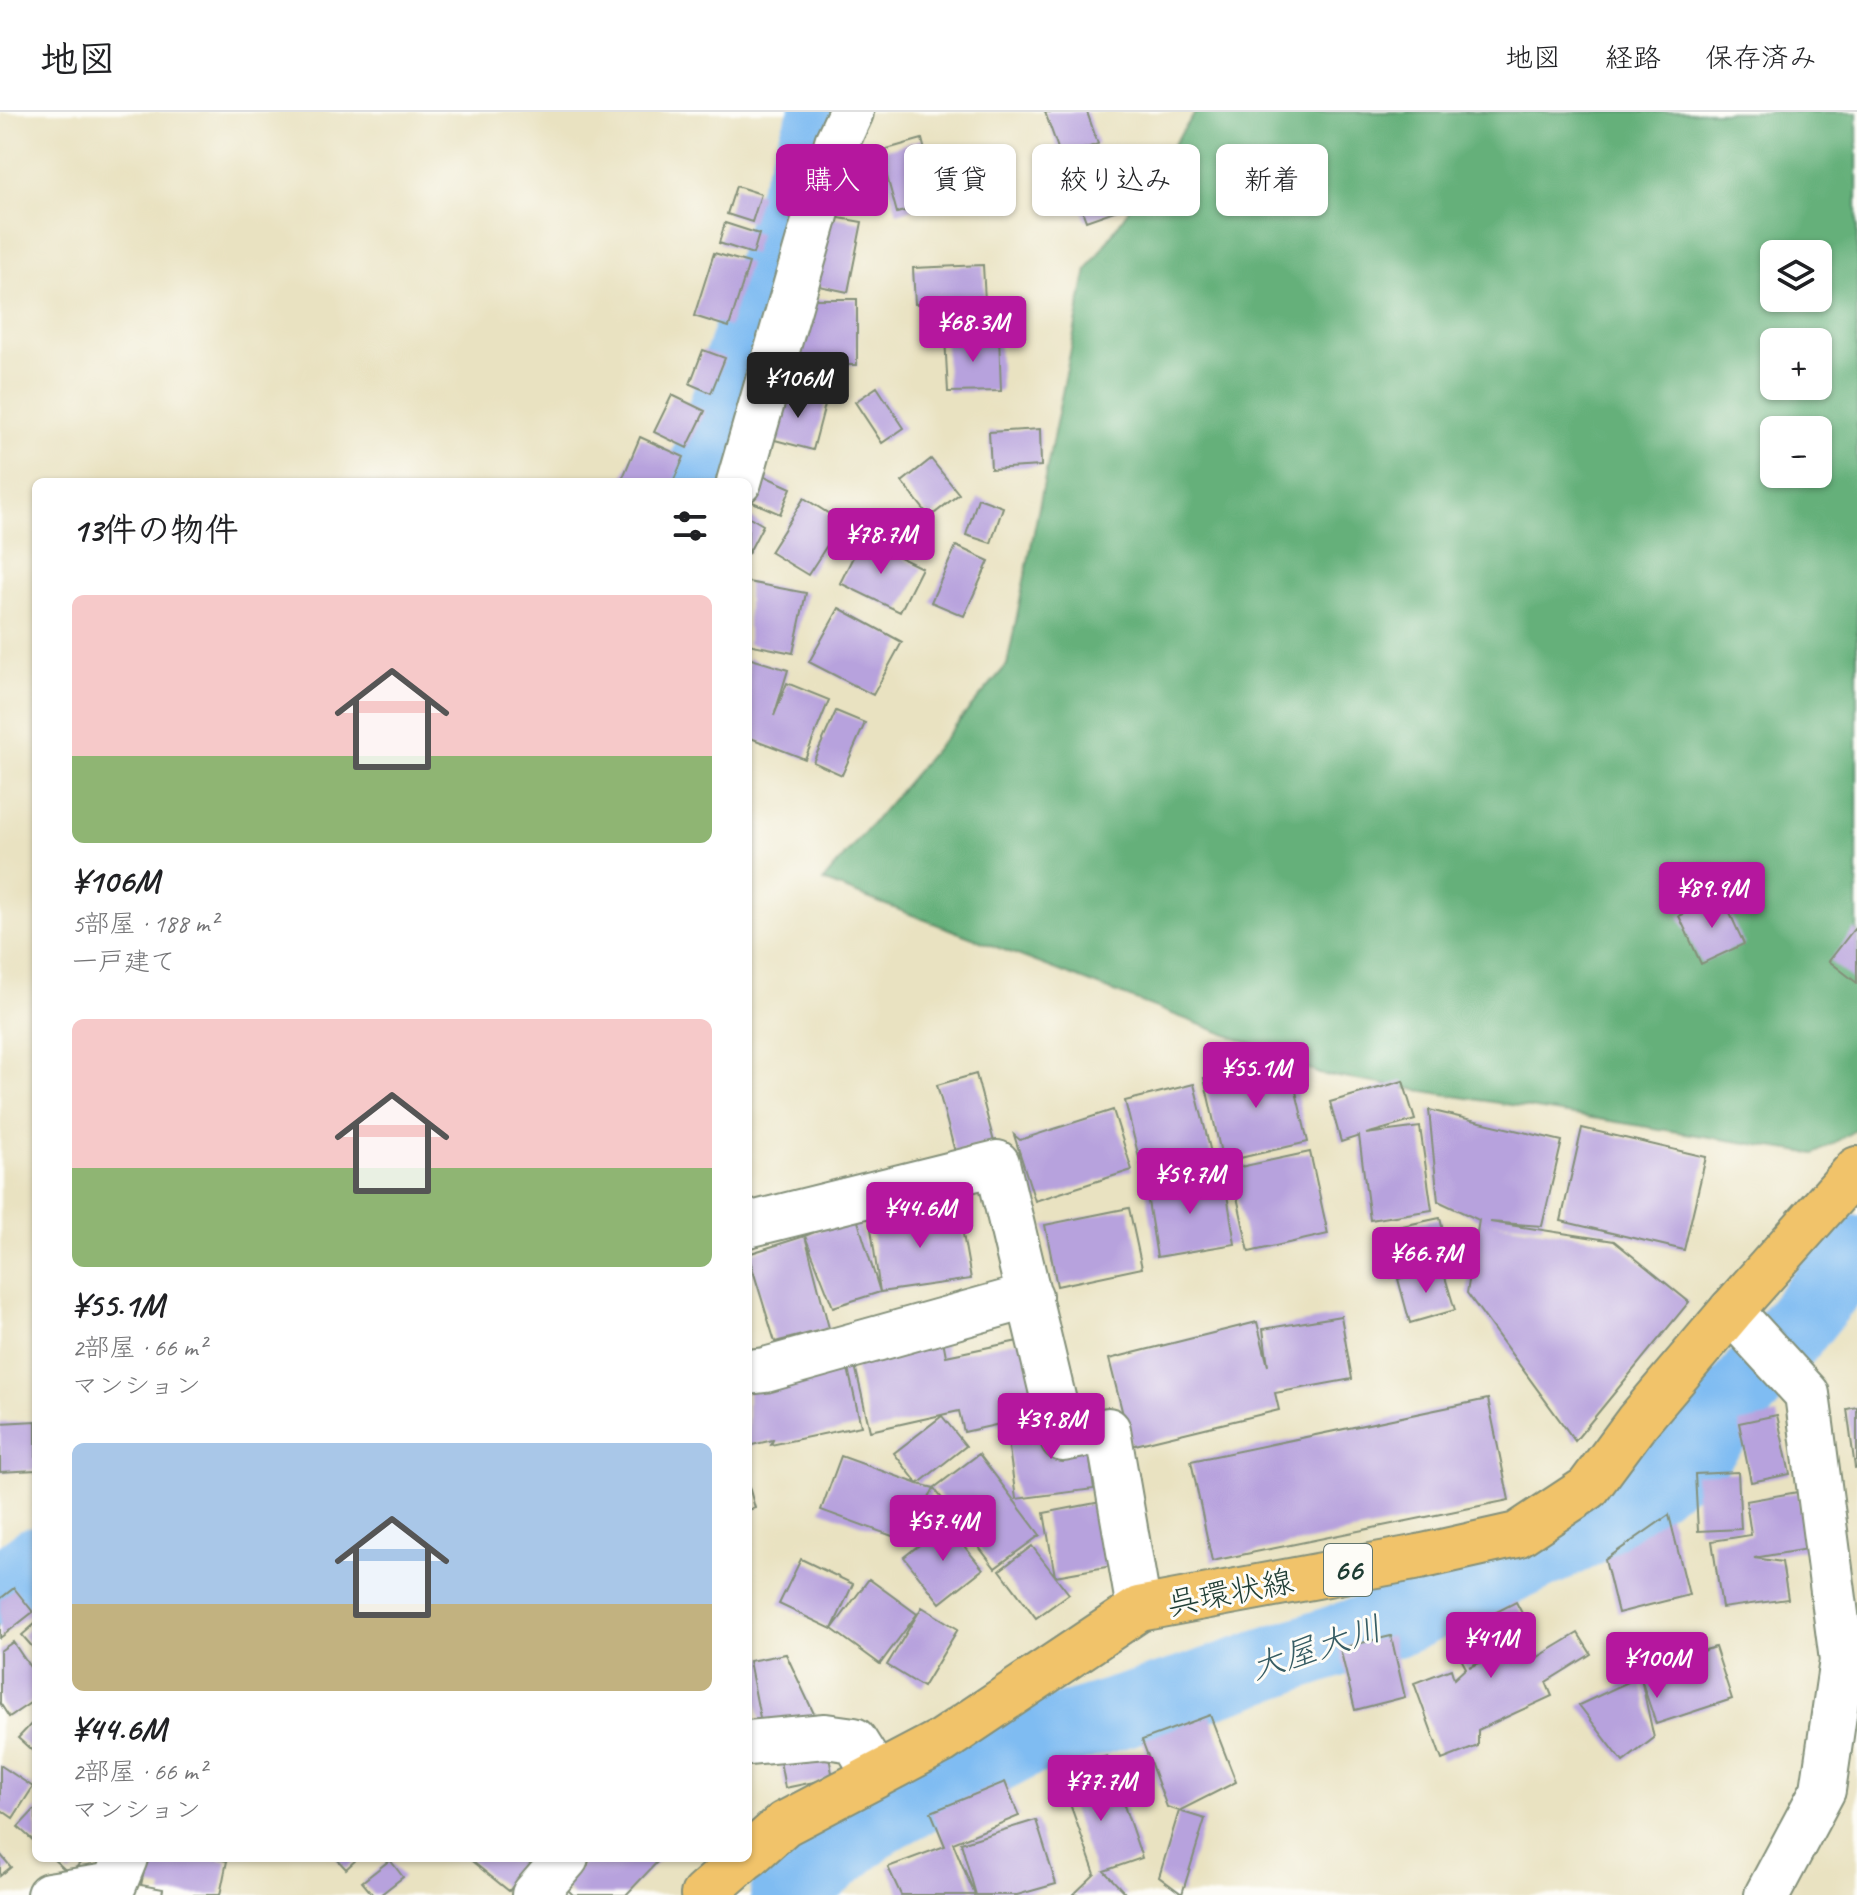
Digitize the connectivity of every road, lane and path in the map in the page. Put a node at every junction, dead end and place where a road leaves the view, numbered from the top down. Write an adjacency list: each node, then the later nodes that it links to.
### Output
1 (851, 112): 2 (street)
2 (740, 478)
3 (1857, 1169): 6 (main road, 呉環状線 / 66)
4 (752, 1224): 5 (street)
5 (1030, 1296): 7 (street); 8 (street)
6 (1731, 1311): 8 (main road, 呉環状線 / 66); 18 (street)
7 (752, 1372)
8 (1139, 1609): 10 (main road, 呉環状線 / 66)
9 (752, 1743): 10 (street)
10 (876, 1775): 11 (main road, 呉環状線 / 66)
11 (752, 1853)
12 (123, 1862): 15 (street)
13 (563, 1862): 16 (street)
14 (741, 1862): 17 (main road, 呉環状線 / 66)
15 (49, 1895)
16 (534, 1895)
17 (703, 1895)
18 (1767, 1895)

